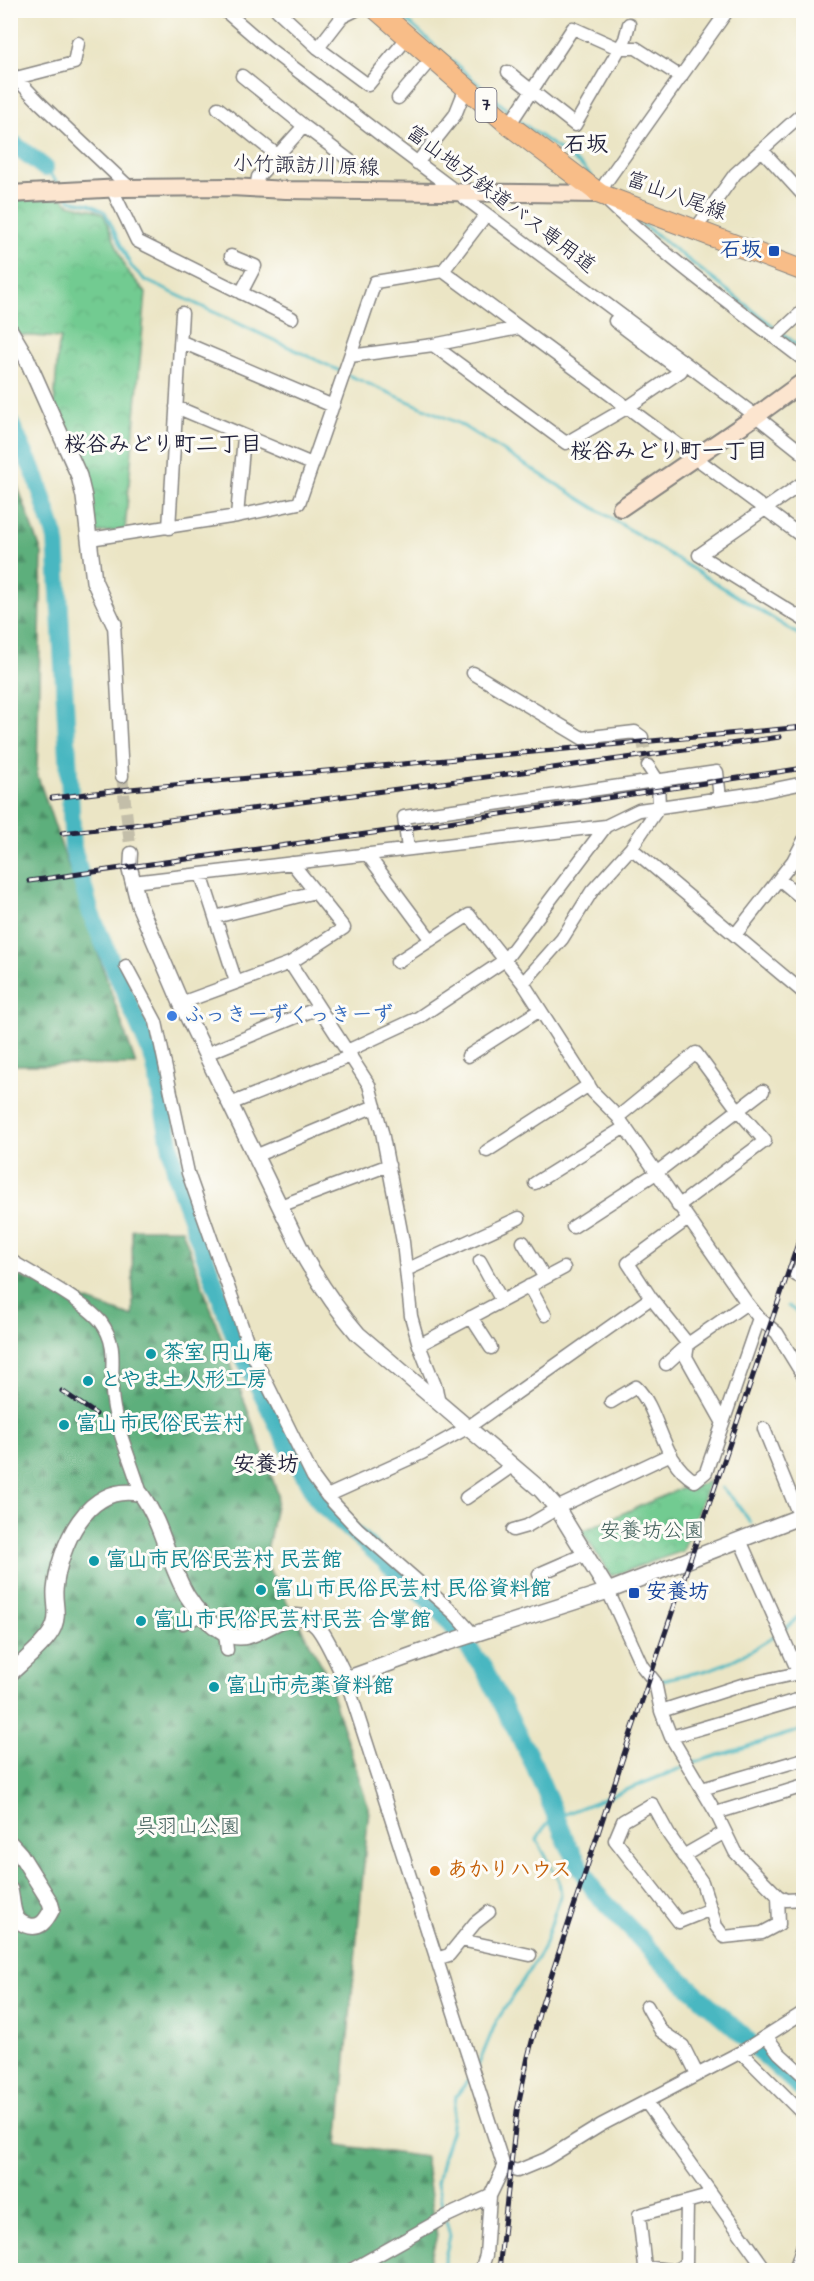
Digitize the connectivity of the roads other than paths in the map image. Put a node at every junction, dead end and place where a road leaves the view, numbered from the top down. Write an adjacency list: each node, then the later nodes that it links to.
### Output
1 (224, 10): 26 (street, 富山地方鉄道バス専用道)
2 (277, 10): 9 (street)
3 (356, 10): 9 (street)
4 (377, 10): 7 (main road, 富山八尾線 / 7)
5 (728, 10): 15 (street)
6 (629, 24): 10 (street)
7 (408, 37): 9 (street); 11 (main road, 富山八尾線 / 7)
8 (78, 43): 13 (street)
9 (318, 48)
10 (618, 48): 15 (street); 17 (street); 17 (street)
11 (432, 58): 16 (main road, 富山八尾線 / 7); 18 (street)
12 (508, 72): 17 (street)
13 (13, 75): 27 (street)
14 (242, 76): 22 (street)
15 (681, 77): 32 (street)
16 (467, 89): 21 (main road, 富山八尾線 / 7); 26 (street)
17 (532, 91): 21 (street)
18 (398, 98)
19 (218, 108): 24 (street)
20 (804, 112): 23 (street)
21 (509, 125): 32 (main road, 富山八尾線 / 7)
22 (304, 126): 24 (street); 25 (street)
23 (762, 150): 33 (street); 35 (street)
24 (277, 155): 28 (street)
25 (353, 163)
26 (417, 163): 30 (street, 富山地方鉄道バス専用道)
27 (130, 188): 28 (main road, 小竹諏訪川原線); 29 (main road, 小竹諏訪川原線)
28 (256, 188): 30 (main road, 小竹諏訪川原線)
29 (112, 189): 31 (main road, 小竹諏訪川原線); 39 (street)
30 (450, 192): 32 (main road, 小竹諏訪川原線); 34 (street); 54 (street, 富山地方鉄道バス専用道)
31 (10, 194)
32 (600, 194): 35 (main road, 富山八尾線 / 7); 45 (street)
33 (804, 196)
34 (482, 220): 37 (street); 53 (street)
35 (695, 230): 38 (main road, 富山八尾線 / 7)
36 (231, 255): 39 (street)
37 (443, 271): 43 (street); 48 (street)
38 (804, 272)
39 (241, 293): 42 (street)
40 (804, 310): 45 (street)
41 (182, 313): 46 (street)
42 (292, 318)
43 (519, 328): 47 (street); 53 (street)
44 (10, 330): 65 (street)
45 (775, 337): 49 (street)
46 (182, 342): 51 (street); 52 (street)
47 (433, 345): 48 (street); 53 (street)
48 (350, 356): 51 (street)
49 (804, 360)
50 (804, 381): 54 (main road)
51 (333, 406): 58 (street)
52 (176, 407): 55 (street); 63 (street)
53 (628, 407): 57 (street)
54 (756, 416): 56 (street, 富山地方鉄道バス専用道); 57 (main road)
55 (244, 437): 58 (street); 62 (street)
56 (804, 454)
57 (696, 458): 60 (main road); 61 (street)
58 (312, 464): 62 (street)
59 (804, 482): 61 (street)
60 (621, 508)
61 (766, 510): 64 (street); 66 (street)
62 (237, 516): 63 (street)
63 (169, 528): 65 (street)
64 (804, 538)
65 (90, 539): 67 (street)
66 (804, 620)
67 (114, 624): 71 (street)
68 (473, 674): 69 (street)
69 (642, 737)
70 (648, 766): 72 (street)
71 (122, 776)
72 (658, 781): 74 (street); 75 (street); 79 (street)
73 (804, 783): 74 (street)
74 (720, 798): 75 (street)
75 (659, 807): 76 (street); 78 (street)
76 (606, 826): 79 (street); 91 (street)
77 (804, 840): 85 (street)
78 (631, 848): 89 (street); 96 (street)
79 (408, 849): 81 (street)
80 (131, 853): 84 (street)
81 (367, 854): 82 (street); 90 (street)
82 (292, 863): 83 (street); 86 (street)
83 (201, 874): 84 (street); 88 (street)
84 (132, 876): 98 (street)
85 (779, 879): 87 (street); 89 (street)
86 (315, 892): 88 (street); 93 (street)
87 (804, 900)
88 (215, 917): 95 (street)
89 (735, 935): 97 (street)
90 (431, 940): 91 (street); 92 (street)
91 (505, 960): 96 (street); 101 (street)
92 (397, 962)
93 (290, 963): 95 (street); 99 (street)
94 (126, 966): 149 (street)
95 (236, 982): 98 (street)
96 (523, 983): 100 (street)
97 (804, 993)
98 (181, 1003): 102 (street)
99 (318, 1008): 101 (street); 102 (street)
100 (540, 1010): 103 (street); 104 (street)
101 (349, 1053): 106 (street); 107 (street)
102 (206, 1054): 106 (street)
103 (468, 1056)
104 (589, 1085): 109 (street); 111 (street)
105 (763, 1091): 108 (street)
106 (230, 1104): 112 (street)
107 (375, 1106): 112 (street); 113 (street)
108 (738, 1110): 109 (street); 114 (street); 117 (street)
109 (618, 1117): 110 (street)
110 (625, 1127): 114 (street); 115 (street)
111 (488, 1151)
112 (255, 1156): 116 (street)
113 (389, 1165): 116 (street); 126 (street)
114 (656, 1173): 117 (street); 120 (street)
115 (535, 1183)
116 (280, 1206): 142 (street)
117 (678, 1206): 119 (street)
118 (519, 1218): 126 (street)
119 (688, 1219): 130 (street); 132 (street)
120 (573, 1227)
121 (523, 1242): 127 (street)
122 (10, 1260): 148 (street)
123 (804, 1260): 128 (street)
124 (480, 1261): 131 (street)
125 (564, 1268): 127 (street)
126 (406, 1270): 137 (street)
127 (546, 1278): 129 (street)
128 (804, 1279)
129 (529, 1286): 131 (street); 133 (street)
130 (651, 1298): 136 (street); 144 (street)
131 (502, 1300): 134 (street)
132 (747, 1303): 135 (street); 136 (street)
133 (546, 1316)
134 (471, 1317): 137 (street); 138 (street)
135 (759, 1318): 140 (street); 143 (street)
136 (688, 1344): 139 (street); 143 (street)
137 (419, 1345): 142 (street)
138 (491, 1348)
139 (666, 1364)
140 (802, 1373)
141 (611, 1402): 146 (street)
142 (439, 1404): 144 (street)
143 (723, 1423): 146 (street)
144 (467, 1428): 147 (street); 149 (street)
145 (764, 1429): 152 (street)
146 (671, 1454): 151 (street)
147 (512, 1466): 150 (street); 151 (street)
148 (141, 1494): 158 (street); 163 (street)
149 (327, 1496): 161 (street)
150 (466, 1498)
151 (557, 1508): 153 (street); 155 (street)
152 (803, 1515): 154 (street)
153 (513, 1530)
154 (740, 1540): 157 (street); 164 (street)
155 (585, 1554): 156 (street); 157 (street)
156 (539, 1574)
157 (608, 1591): 161 (street); 167 (street)
158 (202, 1615): 159 (street); 160 (street)
159 (183, 1623)
160 (225, 1633): 162 (street); 165 (street)
161 (473, 1635): 165 (street)
162 (227, 1650)
163 (10, 1674)
164 (802, 1677): 167 (street)
165 (346, 1678): 183 (street)
166 (804, 1698): 168 (street)
167 (661, 1711): 168 (street)
168 (671, 1737): 171 (street)
169 (804, 1759): 171 (street)
170 (804, 1786): 172 (street)
171 (702, 1789): 172 (street)
172 (716, 1813): 173 (street)
173 (725, 1832): 175 (street); 177 (street)
174 (10, 1843): 176 (street)
175 (683, 1856): 179 (street); 179 (street)
176 (10, 1890)
177 (778, 1896): 178 (street); 179 (street)
178 (804, 1899)
179 (711, 1909)
180 (489, 1912): 181 (street)
181 (461, 1940): 182 (street); 183 (street)
182 (530, 1955)
183 (436, 1959): 192 (street)
184 (647, 2006): 188 (street)
185 (804, 2013): 186 (street)
186 (764, 2038): 187 (street); 189 (street)
187 (744, 2050): 188 (street); 191 (street)
188 (697, 2074): 190 (street)
189 (804, 2076)
190 (645, 2102): 192 (street); 193 (street)
191 (804, 2115)
192 (504, 2167): 194 (street)
193 (712, 2195): 195 (street); 201 (street)
194 (490, 2196): 197 (street); 198 (street)
195 (687, 2202): 199 (street); 200 (street)
196 (804, 2242): 202 (street)
197 (351, 2271)
198 (481, 2271)
199 (669, 2271)
200 (677, 2271)
201 (766, 2271)
202 (795, 2271)

